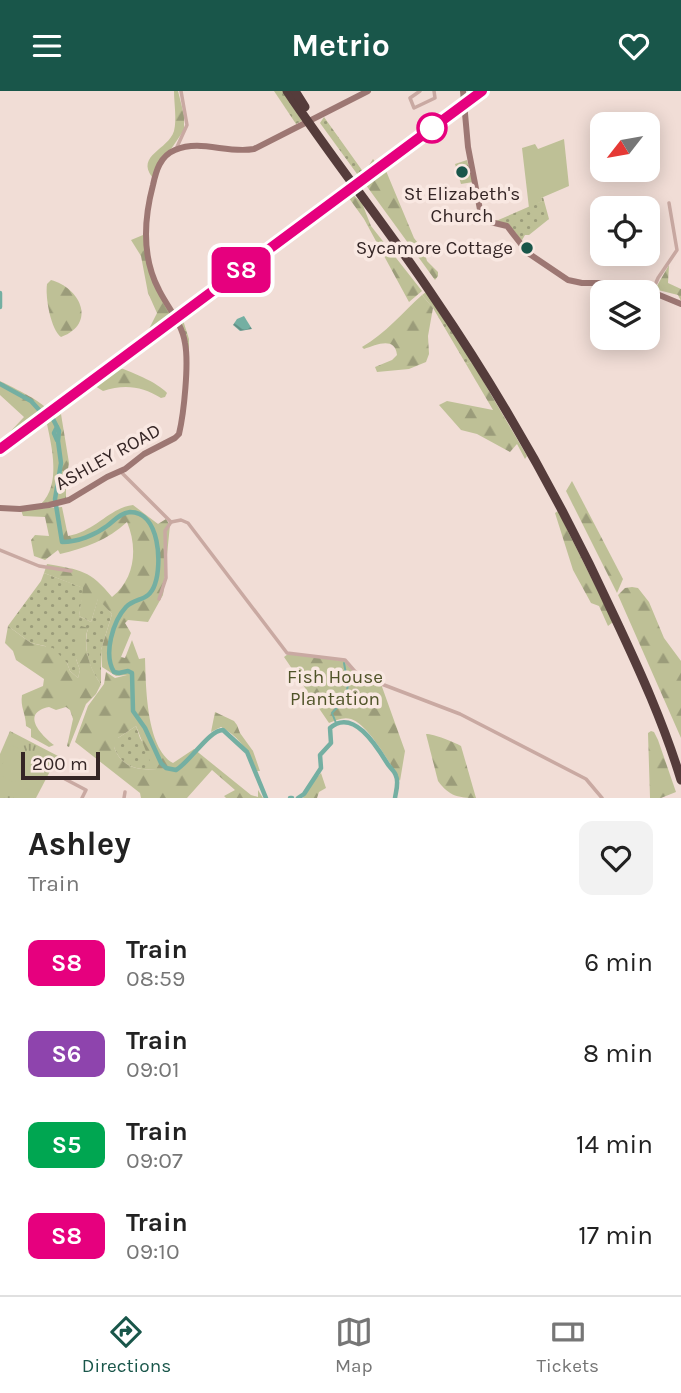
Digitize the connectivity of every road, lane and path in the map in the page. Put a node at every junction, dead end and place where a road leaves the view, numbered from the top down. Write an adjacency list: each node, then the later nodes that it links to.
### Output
1 (181, 91): 9 (street)
2 (287, 91): 8 (highway)
3 (295, 91): 8 (highway)
4 (369, 91): 9 (street)
5 (420, 91): 6 (street)
6 (434, 91)
7 (463, 91): 13 (street)
8 (304, 112): 10 (highway)
9 (176, 149): 16 (street, ASHLEY ROAD)
10 (359, 188): 22 (highway); 24 (highway)
11 (669, 203): 12 (street)
12 (657, 280)
13 (590, 283)
14 (660, 295): 15 (street)
15 (681, 304)
16 (121, 472): 17 (street, ASHLEY ROAD); 18 (street)
17 (0, 508)
18 (171, 521): 21 (street); 28 (street)
19 (0, 550): 20 (street)
20 (71, 571)
21 (159, 599)
22 (681, 761)
23 (65, 779): 26 (street)
24 (681, 780)
25 (125, 792): 27 (street)
26 (82, 798)
27 (124, 798)
28 (601, 798)

